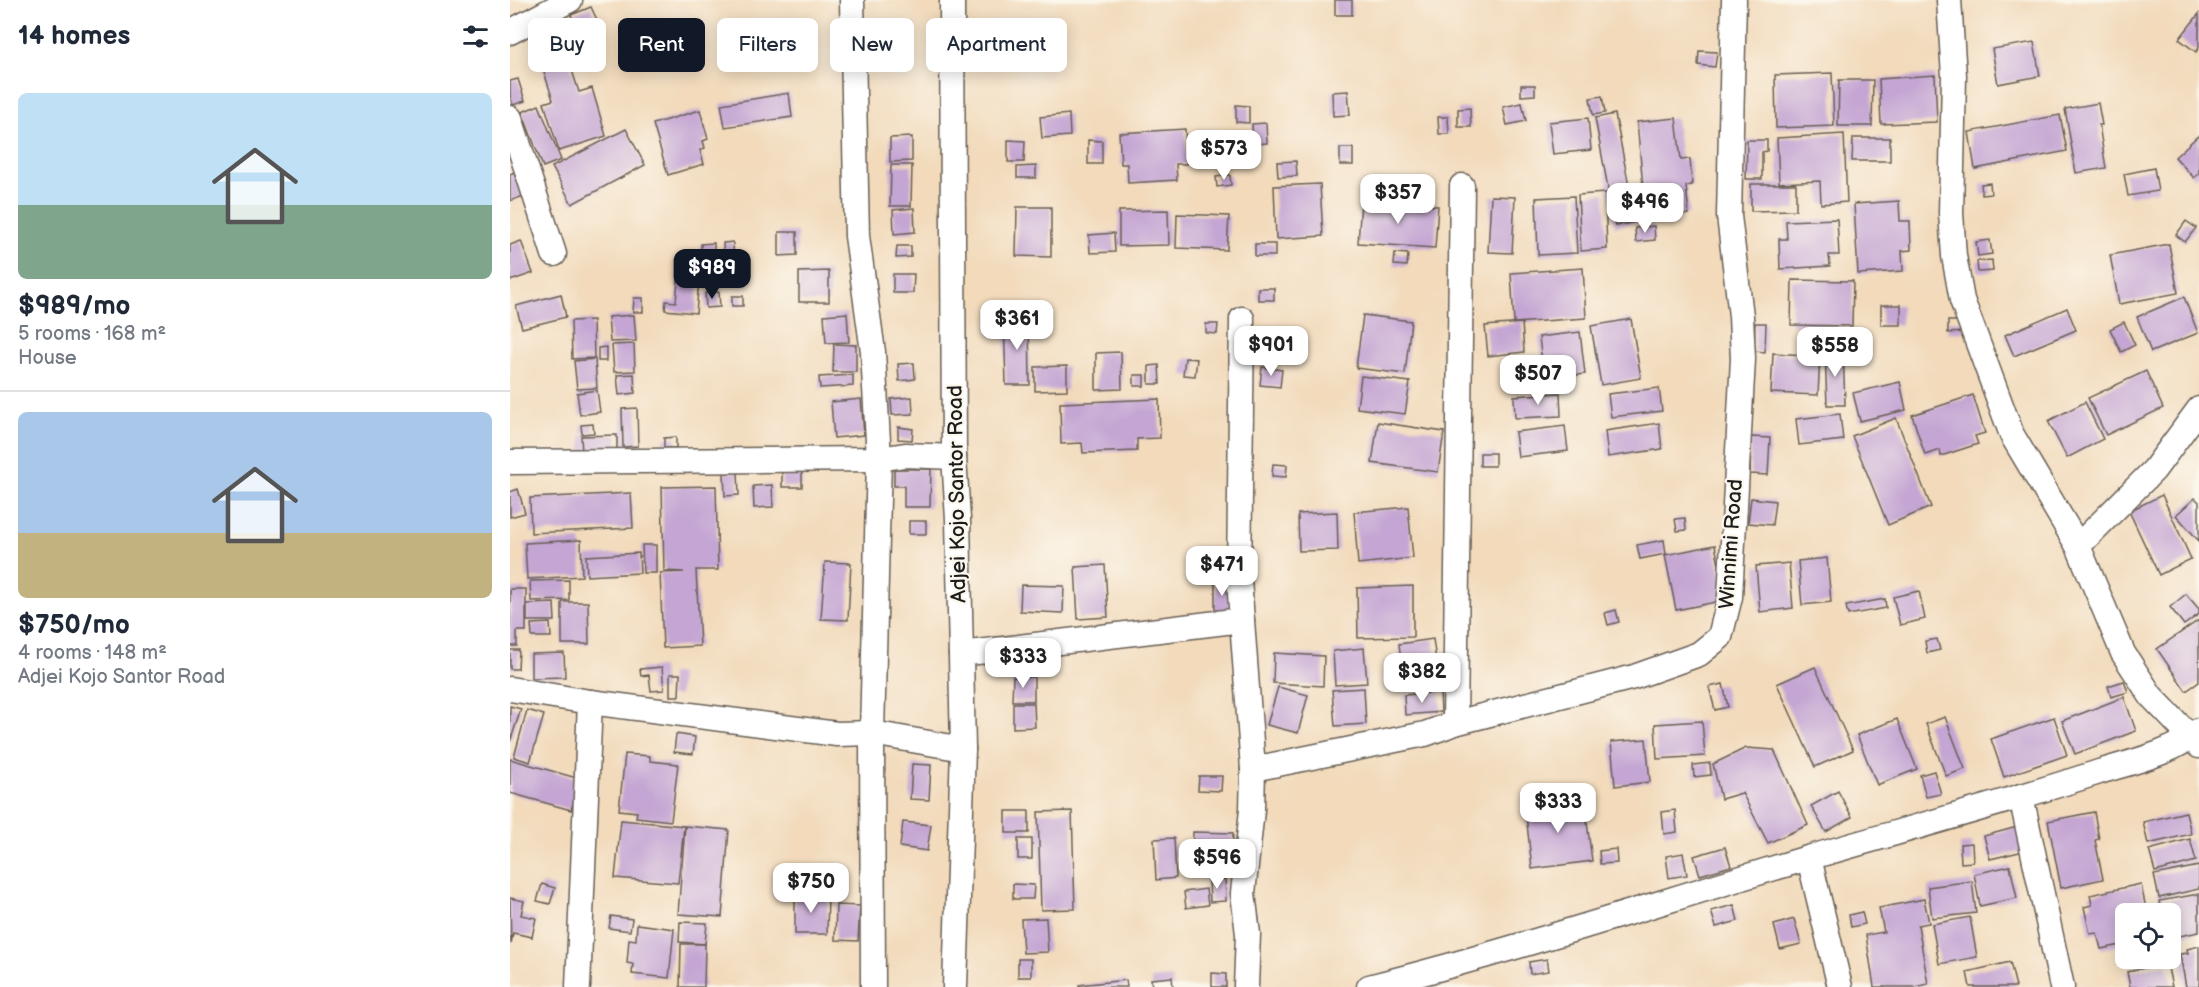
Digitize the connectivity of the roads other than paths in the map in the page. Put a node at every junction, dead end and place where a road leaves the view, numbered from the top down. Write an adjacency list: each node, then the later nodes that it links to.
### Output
1 (570, 0): 6 (street)
2 (852, 0): 13 (street)
3 (952, 0): 12 (street, Adjei Kojo Santor Road)
4 (1734, 0): 20 (street, Winnimi Road)
5 (1949, 0): 15 (street)
6 (510, 32)
7 (510, 118): 9 (street)
8 (1462, 186): 20 (street)
9 (554, 254)
10 (1242, 319): 16 (street)
11 (2199, 409): 15 (street)
12 (954, 457): 13 (street); 17 (street, Adjei Kojo Santor Road)
13 (879, 459): 14 (street); 21 (street)
14 (510, 462)
15 (2078, 546): 22 (street)
16 (1242, 620): 17 (street); 24 (street)
17 (961, 654): 23 (street, Adjei Kojo Santor Road)
18 (510, 689): 19 (street)
19 (590, 702): 21 (street); 27 (street)
20 (1455, 723): 24 (street, Winnimi Road)
21 (872, 734): 23 (street); 28 (street)
22 (2196, 738): 25 (street)
23 (963, 749): 29 (street, Adjei Kojo Santor Road)
24 (1253, 769): 30 (street)
25 (2021, 796): 26 (street); 33 (street)
26 (1809, 858): 31 (street); 32 (street)
27 (578, 987)
28 (873, 987)
29 (955, 987)
30 (1246, 987)
31 (1369, 987)
32 (1840, 987)
33 (2062, 987)

